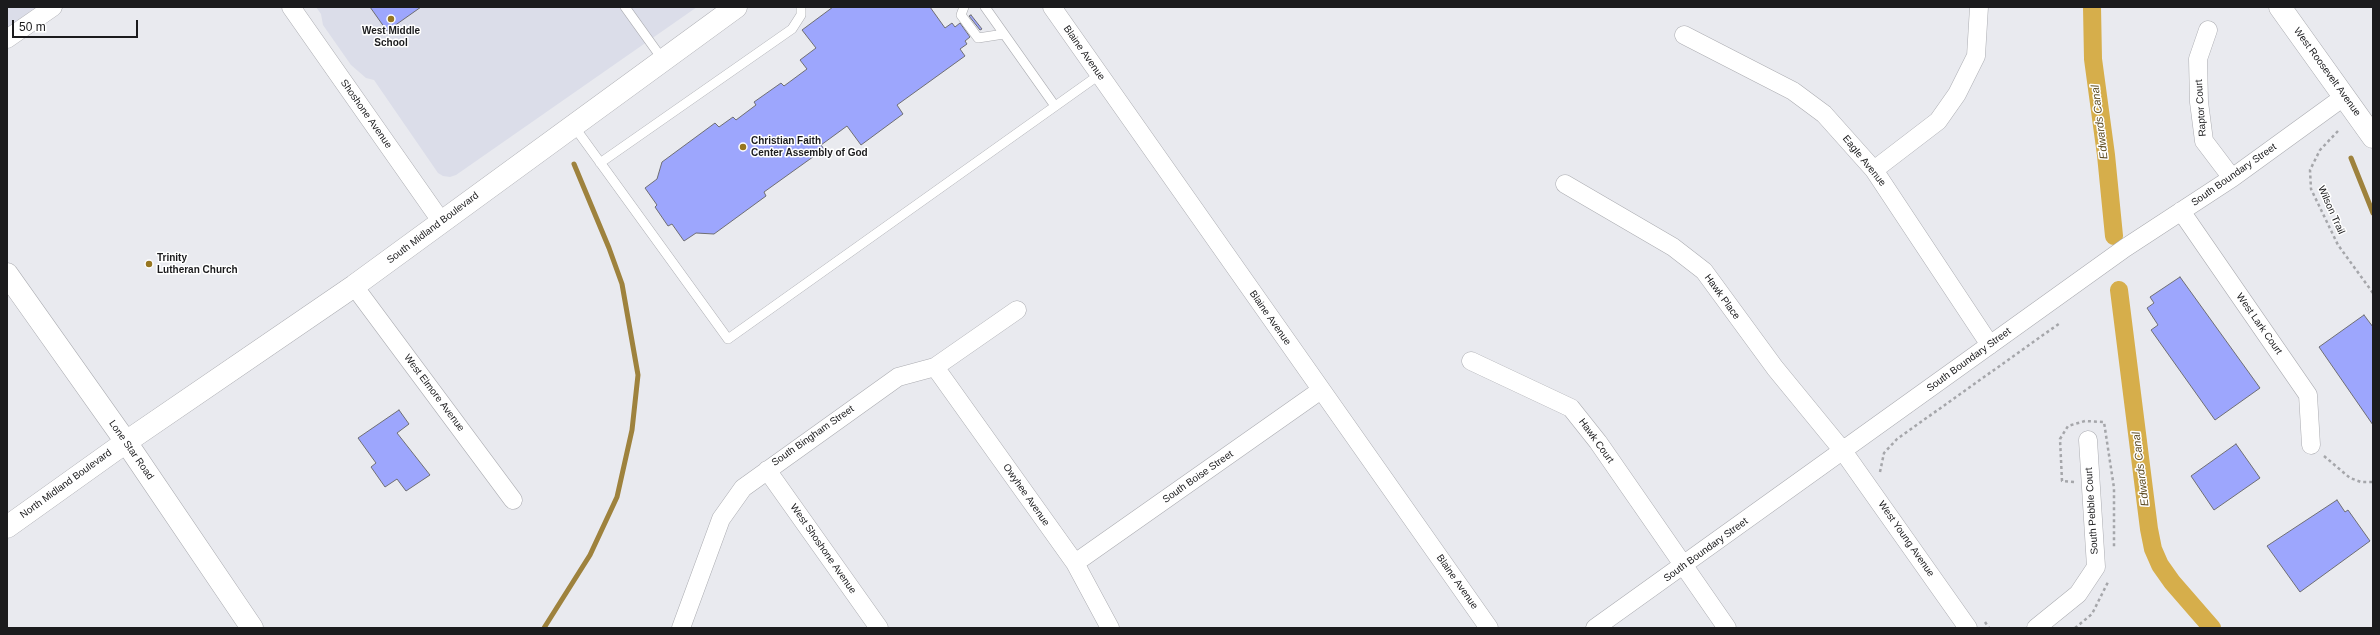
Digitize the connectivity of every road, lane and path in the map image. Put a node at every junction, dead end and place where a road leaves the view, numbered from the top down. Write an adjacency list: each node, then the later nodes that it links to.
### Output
1 (53, 7): 14 (street)
2 (290, 7): 27 (street, Shoshone Avenue)
3 (625, 7): 15 (lane)
4 (736, 7): 15 (main road, South Midland Boulevard)
5 (801, 7): 22 (lane)
6 (964, 7): 12 (lane)
7 (985, 7): 12 (lane)
8 (1052, 7): 16 (street, Blaine Avenue)
9 (1979, 7): 23 (street)
10 (2280, 7): 17 (main road, West Roosevelt Avenue)
11 (2208, 30): 24 (street, Raptor Court)
12 (1004, 34): 18 (lane)
13 (1684, 35): 23 (street, Eagle Avenue)
14 (7, 40)
15 (663, 60): 19 (main road, South Midland Boulevard)
16 (1099, 75): 18 (lane); 36 (street, Blaine Avenue)
17 (2345, 96): 21 (main road, West Roosevelt Avenue); 24 (street, South Boundary Street)
18 (1055, 106): 22 (lane)
19 (573, 125): 22 (lane); 27 (main road, South Midland Boulevard)
20 (2338, 130): 30 (path, Wilson Trail)
21 (2373, 137)
22 (600, 163)
23 (1874, 170): 33 (street, Eagle Avenue)
24 (2232, 178): 26 (street, South Boundary Street)
25 (1565, 184): 40 (street, Hawk Place)
26 (2181, 211): 33 (street, South Boundary Street); 39 (street, West Lark Court)
27 (441, 221): 29 (main road, South Midland Boulevard)
28 (7, 274): 38 (main road, Lone Star Road)
29 (354, 286): 38 (main road, South Midland Boulevard); 44 (street, West Elmore Avenue)
30 (2373, 293)
31 (1017, 310): 35 (street, South Bingham Street)
32 (2060, 323): 42 (path)
33 (1990, 345): 40 (street, South Boundary Street)
34 (1471, 361): 47 (street, Hawk Court)
35 (935, 367): 41 (street, South Bingham Street); 46 (street, Owyhee Avenue)
36 (1321, 390): 46 (street, South Boise Street); 53 (street, Blaine Avenue)
37 (2088, 440): 57 (street, South Pebble Court)
38 (126, 442): 45 (main road, North Midland Boulevard); 49 (main road, Lone Star Road)
39 (2311, 445): 43 (path)
40 (1843, 451): 47 (street, South Boundary Street); 48 (street, West Young Avenue)
41 (767, 470): 50 (street, South Bingham Street); 51 (street, West Shoshone Avenue)
42 (1882, 477)
43 (2373, 482)
44 (513, 500)
45 (7, 527)
46 (1075, 563): 52 (street, Owyhee Avenue)
47 (1683, 566): 54 (street, South Boundary Street); 55 (street, Hawk Court)
48 (1975, 623): 56 (path)
49 (252, 628)
50 (681, 628)
51 (879, 628)
52 (1110, 628)
53 (1489, 628)
54 (1595, 628)
55 (1727, 628)
56 (1989, 628)
57 (2036, 628)

